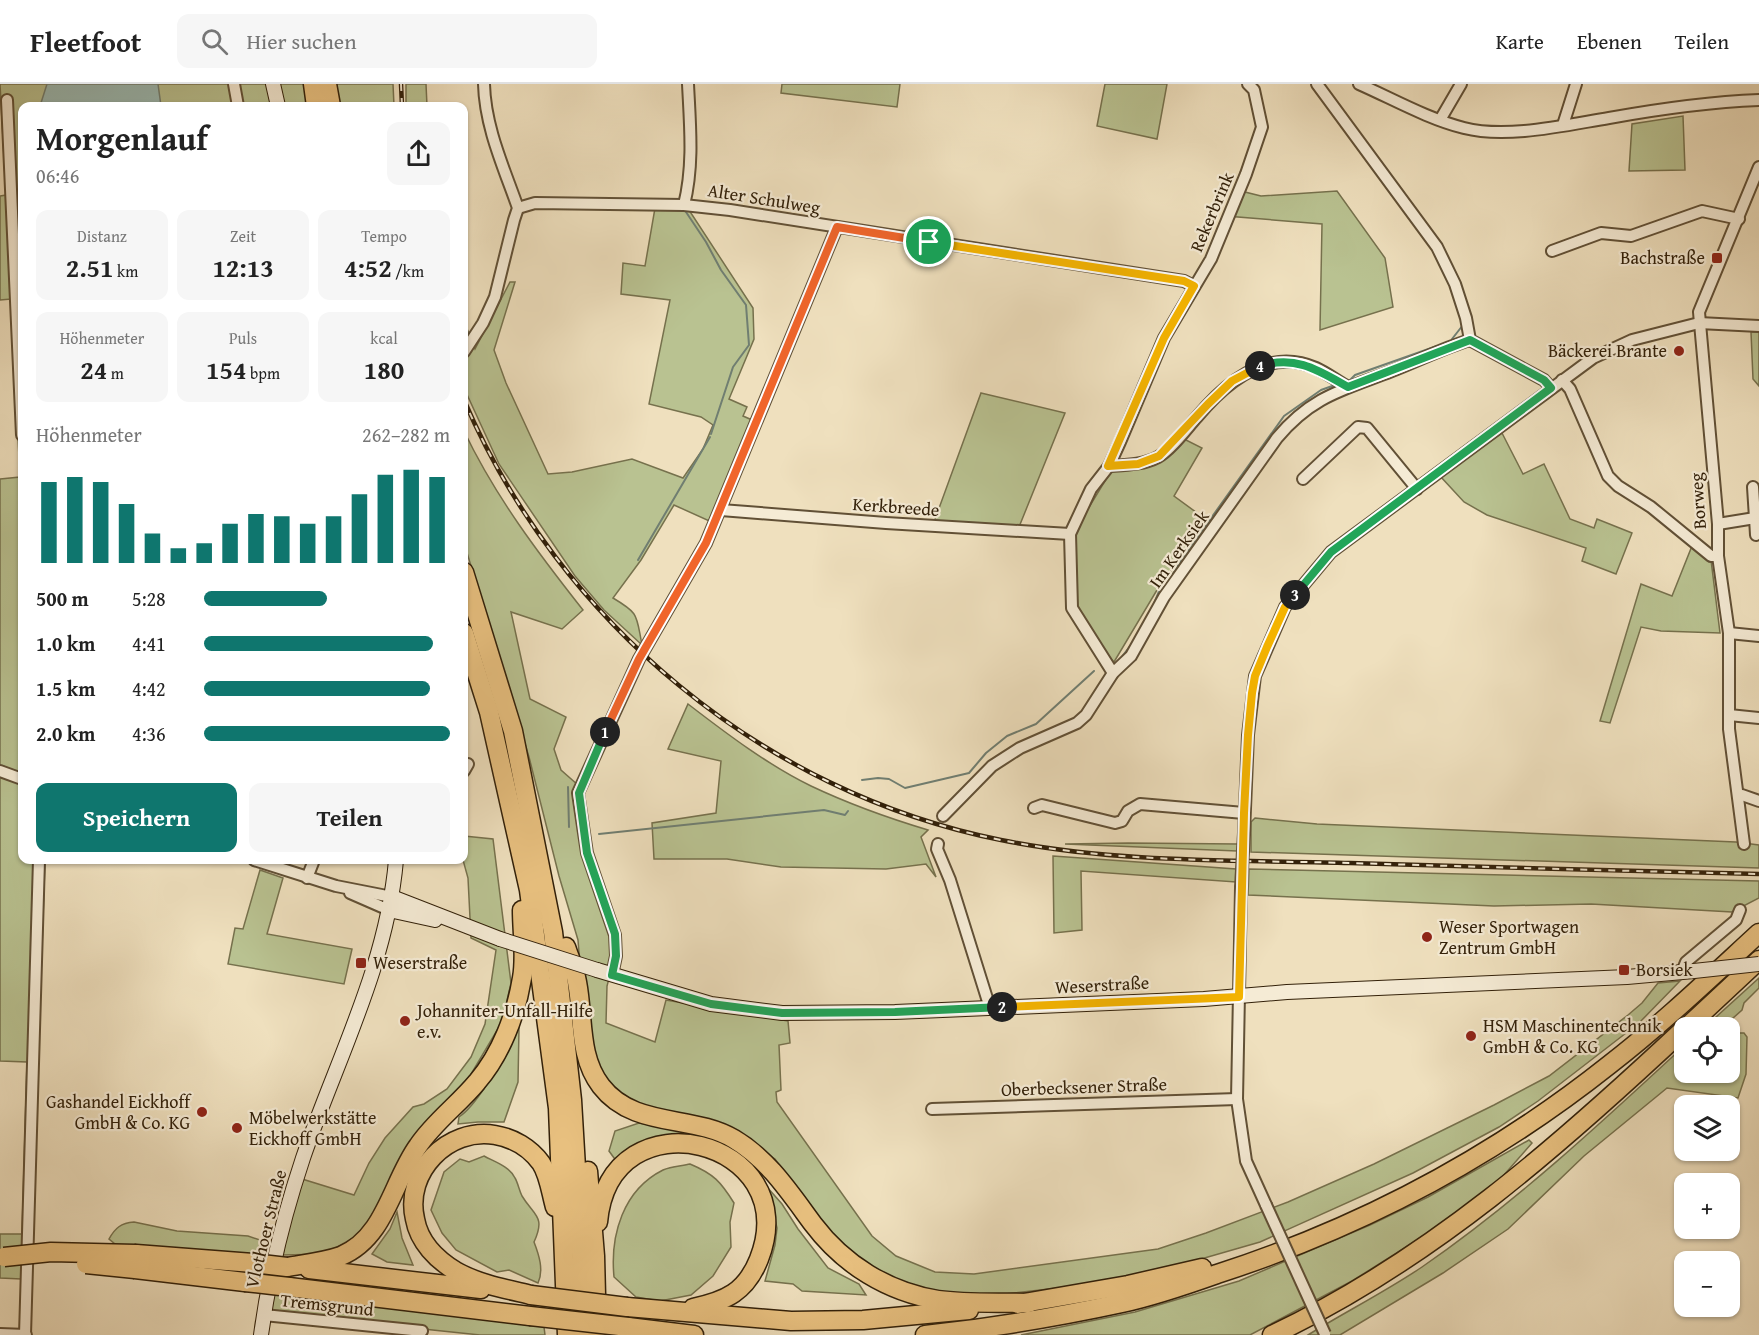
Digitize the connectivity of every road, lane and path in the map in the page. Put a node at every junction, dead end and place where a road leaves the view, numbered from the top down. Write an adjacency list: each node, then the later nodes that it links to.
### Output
1 (234, 84): 14 (street)
2 (273, 84): 15 (street)
3 (313, 84): 16 (highway)
4 (327, 84): 17 (highway)
5 (484, 84): 24 (street)
6 (687, 84): 23 (street)
7 (1248, 84): 29 (street, Rekerbrink)
8 (1317, 84): 32 (street)
9 (1359, 84): 18 (street)
10 (1461, 84): 18 (street)
11 (1576, 84): 19 (street)
12 (7, 100): 22 (street)
13 (1759, 100): 19 (street)
14 (237, 102)
15 (277, 102)
16 (315, 102)
17 (330, 102)
18 (1440, 120): 19 (street)
19 (1563, 125)
20 (1759, 167): 21 (street, Borweg)
21 (1755, 187): 25 (street, Borweg)
22 (17, 199): 27 (street)
23 (684, 205): 24 (street, Alter Schulweg); 26 (street, Alter Schulweg)
24 (518, 208): 33 (street)
25 (1739, 219): 28 (street); 30 (street, Borweg)
26 (837, 227): 29 (street, Alter Schulweg); 41 (street)
27 (18, 246)
28 (1552, 251)
29 (1194, 286): 37 (street, Rekerbrink)
30 (1699, 323): 31 (street); 34 (street); 43 (street, Borweg)
31 (1759, 326)
32 (1470, 340): 35 (street, Im Kerksiek); 36 (street)
33 (468, 346)
34 (1563, 380): 36 (street); 46 (street)
35 (1348, 387): 37 (street); 51 (street, Im Kerksiek)
36 (1551, 388): 40 (street)
37 (1108, 466): 44 (street, Rekerbrink)
38 (1303, 479): 40 (street)
39 (1753, 487): 42 (street)
40 (1417, 489): 61 (street)
41 (721, 510): 44 (street, Kerkbreede); 77 (street)
42 (1755, 518): 43 (street); 45 (street)
43 (1718, 524): 46 (street, Borweg)
44 (1070, 534): 51 (street, Rekerbrink)
45 (1756, 535)
46 (1718, 556): 48 (street, Borweg)
47 (468, 585): 55 (highway)
48 (1729, 633): 49 (street); 53 (street, Borweg)
49 (1759, 636)
50 (468, 646): 52 (highway)
51 (1113, 673): 62 (street, Im Kerksiek)
52 (489, 712): 71 (highway); 99 (highway)
53 (1730, 715): 54 (street); 58 (street, Borweg)
54 (1759, 718)
55 (513, 731): 74 (highway); 100 (highway)
56 (0, 771): 57 (street)
57 (18, 778)
58 (1738, 796): 59 (street); 64 (street, Borweg)
59 (1759, 801)
60 (1034, 808): 61 (street)
61 (1244, 813): 78 (street, bridge)
62 (943, 816)
63 (938, 844): 79 (street)
64 (1744, 844)
65 (39, 864): 96 (street)
66 (266, 864): 69 (street, Weserstraße)
67 (312, 864): 69 (street)
68 (395, 864): 70 (street, Vlothoer Straße)
69 (307, 878): 70 (street, Weserstraße)
70 (390, 903): 77 (street, Weserstraße, bridge); 93 (street, Vlothoer Straße)
71 (522, 910): 84 (highway); 89 (highway)
72 (1740, 910): 76 (street)
73 (1759, 933): 87 (highway)
74 (563, 938): 85 (highway); 91 (highway)
75 (1759, 962): 76 (street, Weserstraße, bridge); 80 (highway)
76 (1688, 972): 78 (street, Weserstraße)
77 (612, 975): 79 (street, Weserstraße)
78 (1239, 997): 79 (street, Weserstraße); 82 (street)
79 (990, 1008)
80 (1697, 1017)
81 (1674, 1038): 104 (highway)
82 (1237, 1099): 83 (street, Oberbecksener Straße); 105 (street, bridge)
83 (932, 1109)
84 (555, 1208): 90 (highway); 98 (highway)
85 (596, 1256): 92 (highway); 101 (highway)
86 (2, 1257): 88 (highway, bridge)
87 (1264, 1259): 91 (highway); 103 (highway)
88 (135, 1261): 89 (highway, bridge); 102 (highway, bridge)
89 (287, 1267): 90 (highway)
90 (531, 1295): 92 (highway, bridge)
91 (1029, 1302): 92 (highway)
92 (661, 1311)
93 (264, 1315): 94 (street, Tremsgrund); 97 (street, Vlothoer Straße)
94 (422, 1332)
95 (0, 1334): 96 (street)
96 (25, 1335)
97 (261, 1335)
98 (557, 1335)
99 (567, 1335)
100 (583, 1335)
101 (597, 1335)
102 (694, 1335)
103 (925, 1335)
104 (1272, 1335)
105 (1325, 1335)

